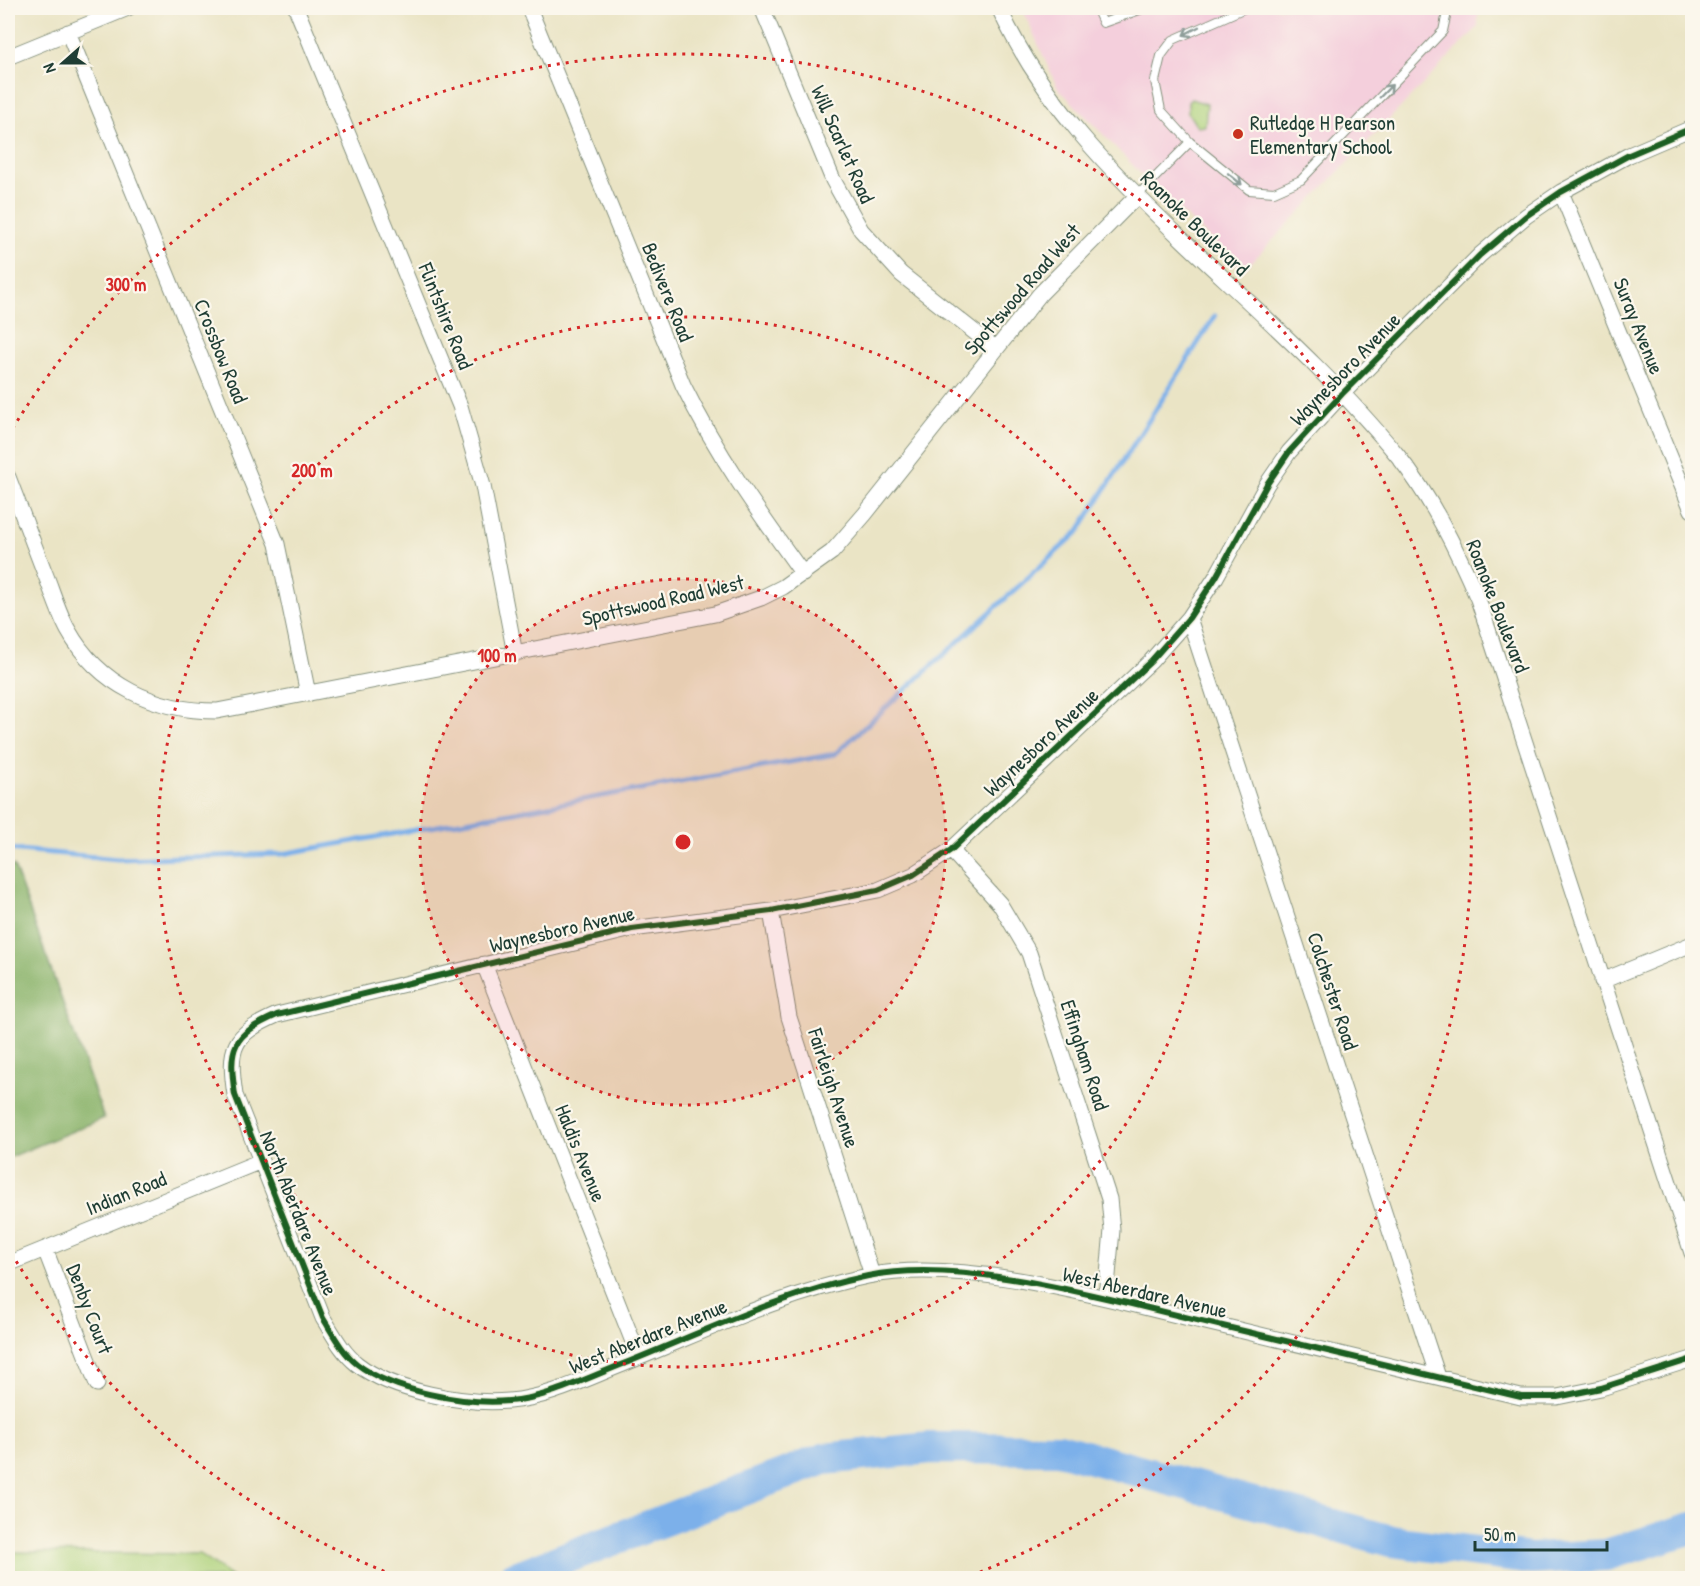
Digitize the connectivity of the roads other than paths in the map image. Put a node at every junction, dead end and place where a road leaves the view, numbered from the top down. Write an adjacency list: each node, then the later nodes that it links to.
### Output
1 (128, 8): 10 (street)
2 (296, 8): 22 (street, Flintshire Road)
3 (529, 8): 20 (street, Bedivere Road)
4 (762, 8): 16 (street, Will Scarlet Road)
5 (999, 8): 15 (street, Roanoke Boulevard)
6 (1096, 8): 7 (lane)
7 (1145, 8)
8 (1245, 8): 13 (lane, one-way to 13)
9 (1448, 8): 13 (lane, one-way to 9)
10 (68, 32): 11 (street); 23 (street, Crossbow Road)
11 (8, 57)
12 (1692, 128): 14 (street, Waynesboro Avenue)
13 (1190, 142): 15 (lane)
14 (1561, 192): 17 (street, Waynesboro Avenue); 19 (street, Suray Avenue)
15 (1137, 196): 16 (street, Spottswood Road West); 17 (street, Roanoke Boulevard)
16 (996, 349): 20 (street, Spottswood Road West)
17 (1342, 394): 21 (street, Waynesboro Avenue); 28 (street, Roanoke Boulevard)
18 (8, 477): 23 (street, Spottswood Road West)
19 (1692, 510)
20 (803, 574): 22 (street, Spottswood Road West)
21 (1189, 618): 24 (street, Waynesboro Avenue); 39 (street, Colchester Road)
22 (515, 654): 23 (street, Spottswood Road West)
23 (308, 694)
24 (951, 850): 25 (street, Waynesboro Avenue); 35 (street, Effingham Road)
25 (771, 911): 27 (street, Waynesboro Avenue); 34 (street, Fairleigh Avenue)
26 (1692, 944): 28 (street)
27 (484, 964): 29 (street, Waynesboro Avenue); 36 (street, Haldis Avenue)
28 (1602, 981): 32 (street, Roanoke Boulevard)
29 (230, 1065): 30 (street, North Aberdare Avenue)
30 (261, 1161): 31 (street, Indian Road); 38 (street, North Aberdare Avenue)
31 (45, 1249): 33 (street, Indian Road); 40 (street, Denby Court)
32 (1692, 1252)
33 (8, 1264)
34 (872, 1275): 35 (street, West Aberdare Avenue); 36 (street, West Aberdare Avenue)
35 (1106, 1298): 39 (street, West Aberdare Avenue)
36 (639, 1357): 38 (street, West Aberdare Avenue)
37 (1692, 1359): 39 (street, West Aberdare Avenue)
38 (356, 1363)
39 (1438, 1377)
40 (97, 1384)

